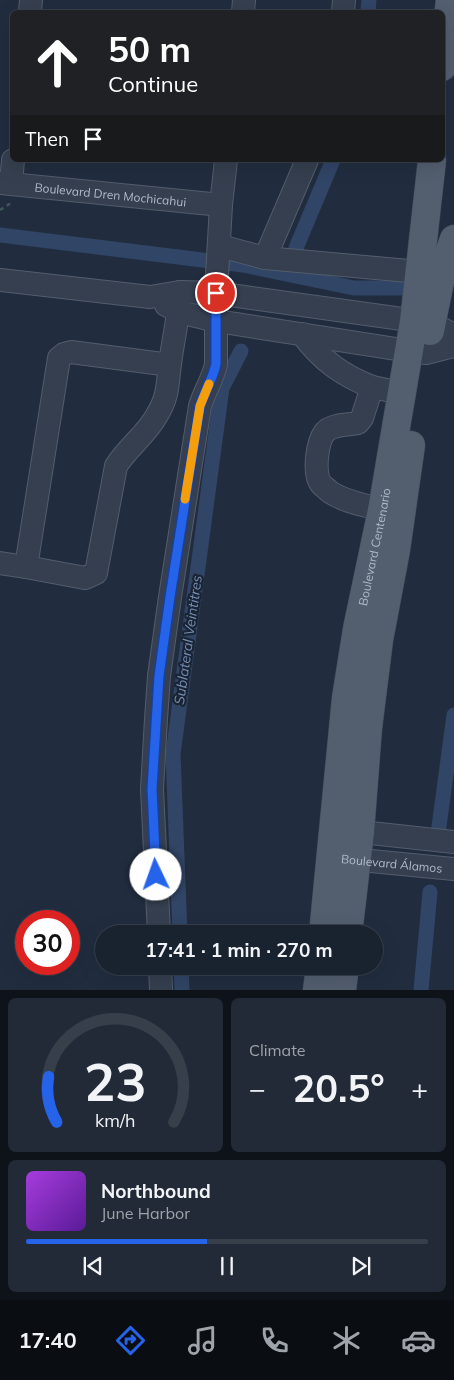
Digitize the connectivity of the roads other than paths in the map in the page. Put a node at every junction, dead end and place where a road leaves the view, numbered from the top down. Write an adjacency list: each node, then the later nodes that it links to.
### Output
1 (451, 10): 2 (main road)
2 (445, 48)
3 (12, 162): 7 (street)
4 (226, 162): 8 (street)
5 (305, 162): 10 (street)
6 (432, 162): 12 (main road, Boulevard Centenario)
7 (5, 183): 8 (street, Boulevard Dren Mochicahui)
8 (221, 205): 11 (street)
9 (454, 239): 12 (main road, Boulevard Centenario)
10 (265, 258): 11 (street); 12 (street)
11 (218, 266): 14 (street); 15 (street); 16 (street)
12 (438, 274): 16 (main road, Boulevard Centenario)
13 (0, 280): 14 (street)
14 (180, 302): 15 (street); 20 (street)
15 (217, 321): 17 (street); 31 (street)
16 (433, 327): 19 (main road, Boulevard Centenario)
17 (302, 334): 19 (street); 21 (street)
18 (454, 346): 19 (street)
19 (417, 352): 22 (main road, Boulevard Centenario); 27 (main road, Boulevard Centenario)
20 (170, 365): 25 (street); 25 (street)
21 (372, 387): 22 (street); 23 (street)
22 (401, 393): 23 (main road, Boulevard Centenario)
23 (382, 510): 26 (main road, Boulevard Centenario)
24 (0, 563): 25 (street)
25 (26, 568)
26 (333, 829): 27 (street); 29 (main road, Boulevard Centenario)
27 (360, 832): 28 (street); 29 (main road, Boulevard Centenario)
28 (454, 842)
29 (344, 858): 30 (street, Boulevard Álamos); 32 (main road, Boulevard Centenario); 33 (main road, Boulevard Centenario)
30 (454, 869)
31 (159, 925)
32 (325, 925)
33 (348, 925)
34 (160, 975): 37 (street)
35 (319, 975): 38 (main road)
36 (344, 975): 39 (main road)
37 (161, 990)
38 (317, 990)
39 (342, 990)

